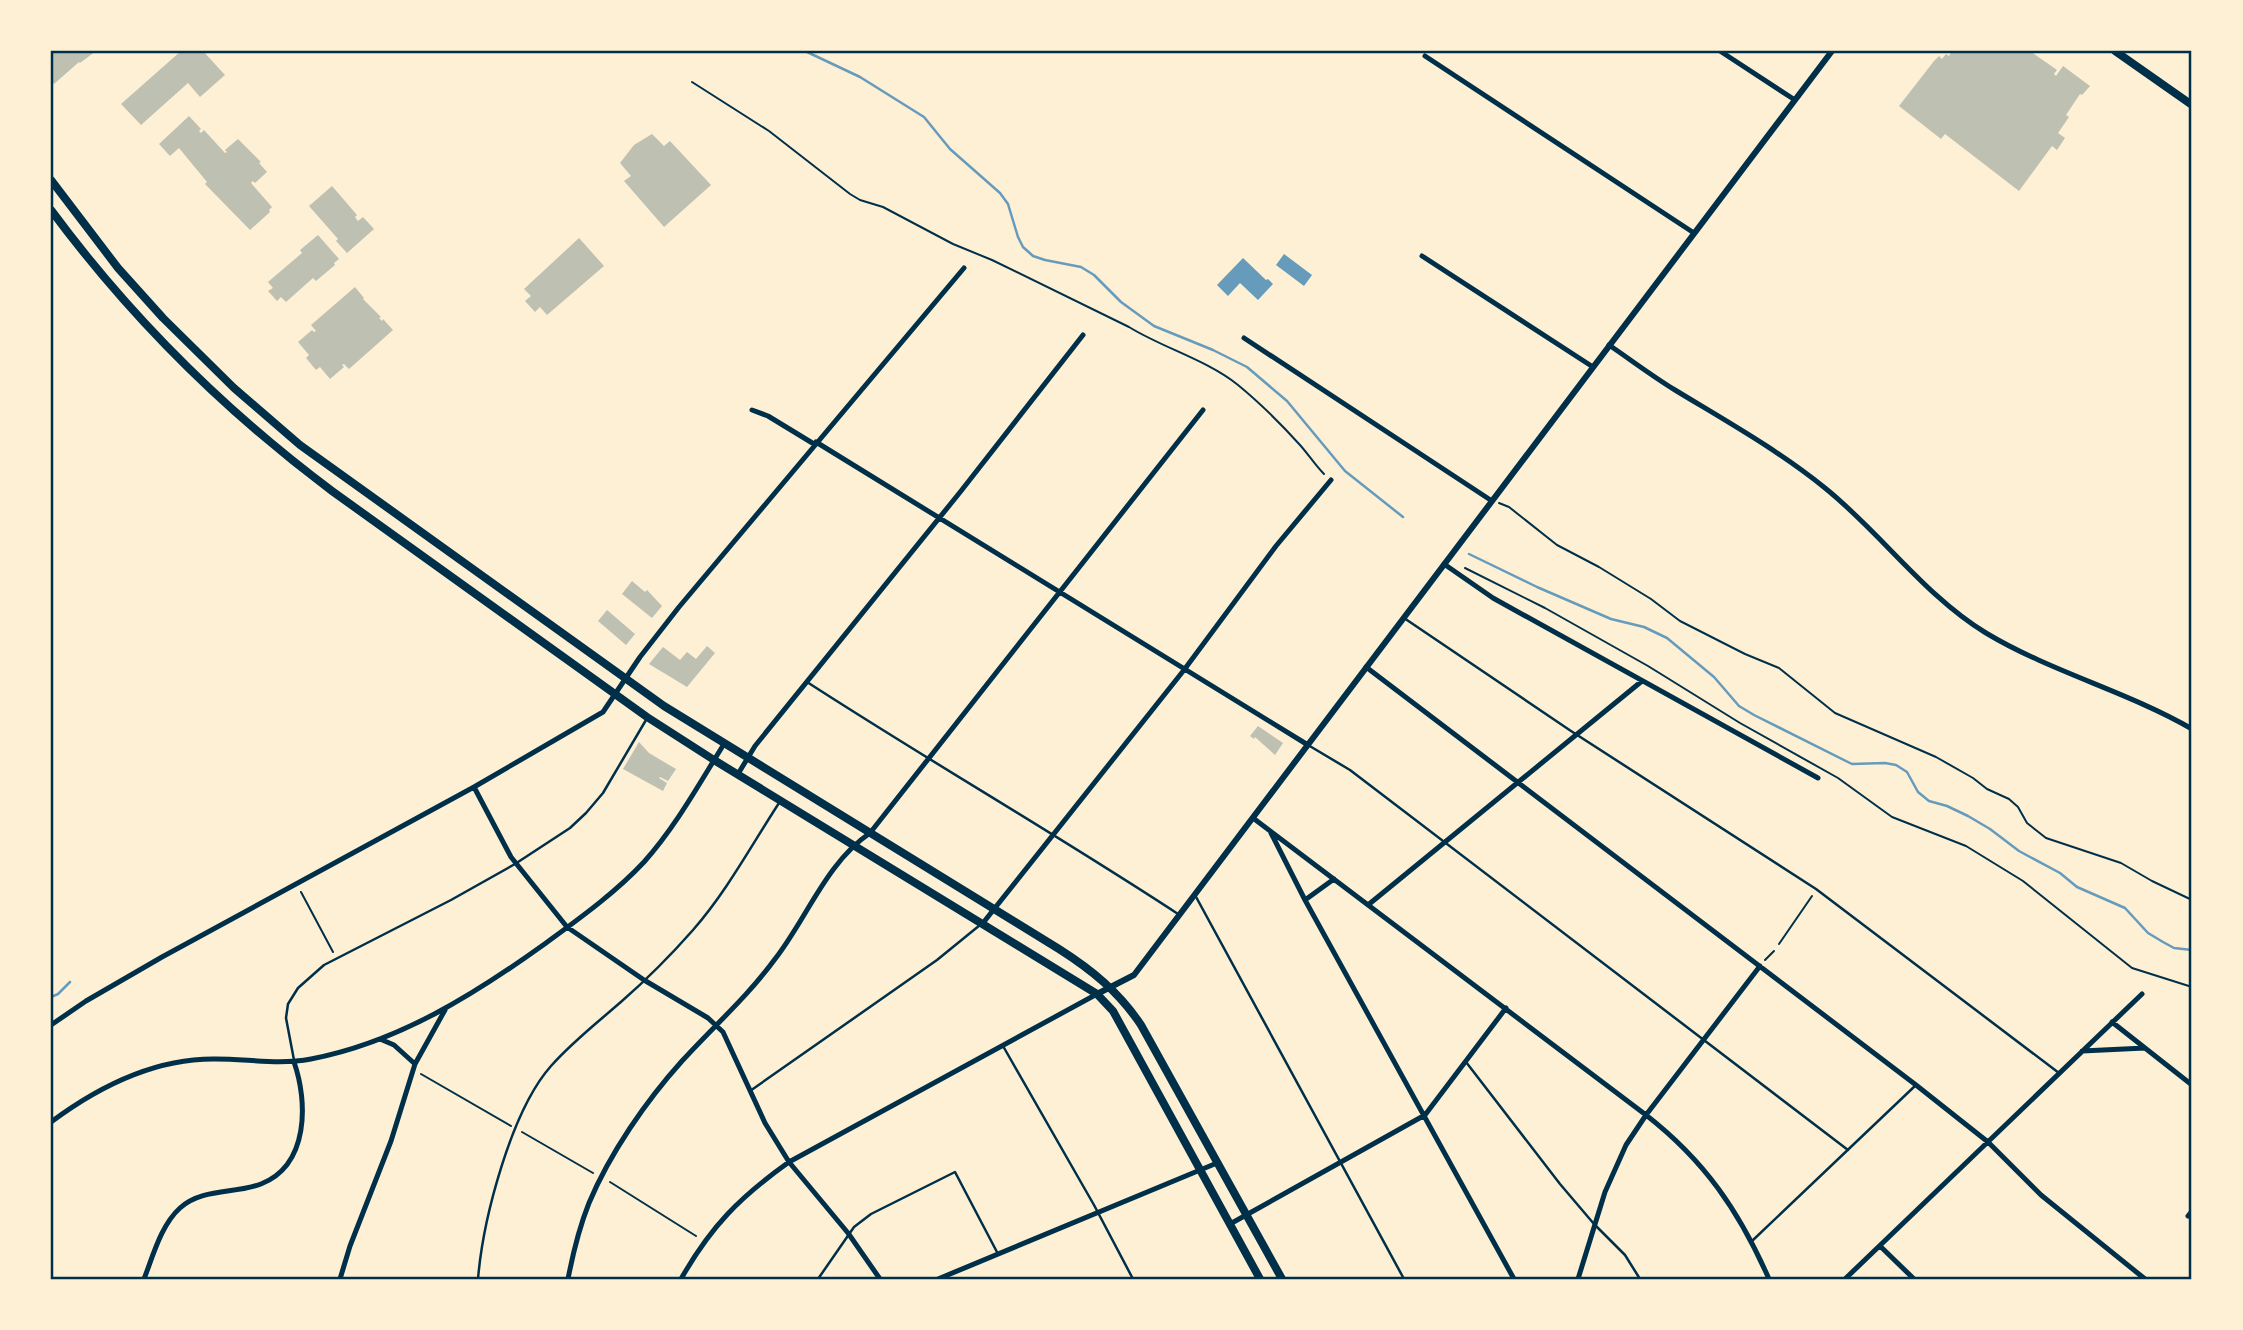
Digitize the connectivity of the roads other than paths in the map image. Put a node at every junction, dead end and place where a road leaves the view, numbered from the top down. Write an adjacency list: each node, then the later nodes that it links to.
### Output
1 (1720, 51): 5 (street)
2 (1832, 51): 5 (street)
3 (2115, 51): 6 (main road)
4 (1425, 56): 9 (street)
5 (1795, 100): 9 (street)
6 (2192, 105)
7 (51, 180): 27 (main road)
8 (51, 210): 30 (main road)
9 (1694, 233): 14 (street)
10 (1422, 256): 15 (street)
11 (964, 268): 18 (street)
12 (1083, 335): 21 (street)
13 (1244, 338): 20 (street)
14 (1609, 345): 15 (street); 32 (street)
15 (1593, 367): 20 (street)
16 (752, 410): 18 (street)
17 (1203, 410): 23 (street)
18 (815, 443): 21 (street); 27 (street)
19 (1331, 480): 26 (street)
20 (1492, 501): 22 (street)
21 (938, 518): 23 (street); 28 (street)
22 (1444, 564): 24 (street); 29 (street)
23 (1060, 594): 26 (street); 37 (street)
24 (1404, 618): 25 (street); 33 (lane)
25 (1366, 667): 35 (street); 41 (street)
26 (1184, 670): 35 (street); 47 (street)
27 (625, 679): 30 (street); 34 (main road)
28 (807, 681): 36 (street); 37 (lane)
29 (1642, 681): 33 (street); 40 (street)
30 (615, 694): 31 (main road); 42 (street)
31 (647, 717): 38 (main road); 50 (lane)
32 (2192, 729)
33 (1576, 735): 41 (street); 77 (lane)
34 (724, 744): 36 (main road); 38 (street)
35 (1308, 745): 44 (street); 48 (lane)
36 (747, 758): 39 (street); 46 (main road)
37 (928, 758): 46 (street); 47 (lane)
38 (714, 760): 39 (main road); 58 (street)
39 (738, 774): 43 (main road)
40 (1818, 778)
41 (1518, 784): 48 (street); 59 (street)
42 (474, 788): 50 (street); 67 (street)
43 (781, 800): 49 (main road); 60 (lane)
44 (1253, 818): 45 (street); 52 (street)
45 (1269, 830): 51 (street); 53 (street)
46 (870, 833): 49 (street); 55 (main road)
47 (1054, 834): 55 (street); 56 (lane)
48 (1443, 843): 54 (street); 70 (lane)
49 (854, 844): 57 (main road); 68 (street)
50 (516, 864): 58 (street); 74 (lane)
51 (1334, 879): 53 (street); 54 (street)
52 (1195, 895): 56 (street); 88 (lane)
53 (1306, 900): 81 (street)
54 (1368, 905): 64 (street)
55 (994, 909): 57 (street); 61 (main road)
56 (1180, 915): 61 (street)
57 (983, 923): 63 (main road); 80 (lane)
58 (567, 927): 60 (street); 65 (street)
59 (1760, 966): 70 (street); 78 (street)
60 (644, 980): 68 (street); 100 (lane)
61 (1110, 988): 63 (street); 87 (main road)
62 (2142, 994): 66 (street)
63 (1097, 995): 71 (street); 89 (main road)
64 (1506, 1008): 75 (street); 82 (street)
65 (445, 1010): 69 (street); 76 (street)
66 (2112, 1022): 72 (street); 73 (street)
67 (51, 1025)
68 (717, 1025): 80 (street); 101 (street)
69 (380, 1038): 74 (street); 76 (street)
70 (1704, 1040): 82 (street); 85 (lane)
71 (1003, 1046): 86 (street); 90 (lane)
72 (2145, 1048): 73 (street); 79 (street)
73 (2082, 1051): 77 (street)
74 (294, 1062): 83 (street); 98 (street)
75 (1466, 1062): 81 (street); 93 (lane)
76 (415, 1064): 99 (street)
77 (2059, 1074): 84 (street)
78 (1916, 1085): 84 (street); 85 (lane)
79 (2192, 1085)
80 (749, 1092): 86 (street)
81 (1425, 1115): 88 (street); 110 (street)
82 (1646, 1115): 93 (street); 95 (street)
83 (51, 1122)
84 (1988, 1142): 96 (street); 116 (street)
85 (1848, 1150): 95 (lane)
86 (789, 1162): 94 (street); 102 (street)
87 (1217, 1163): 89 (street); 91 (main road)
88 (1340, 1163): 91 (street); 109 (lane)
89 (1200, 1170): 90 (street); 92 (main road)
90 (1098, 1213): 97 (street); 106 (lane)
91 (1246, 1214): 92 (street); 108 (main road)
92 (1230, 1224): 107 (main road)
93 (1594, 1224): 111 (street); 112 (lane)
94 (848, 1233): 97 (lane); 103 (lane); 104 (street)
95 (1752, 1241): 113 (street)
96 (1880, 1246): 114 (street); 115 (street)
97 (998, 1254): 105 (street)
98 (144, 1279)
99 (340, 1279)
100 (478, 1279)
101 (568, 1279)
102 (681, 1279)
103 (818, 1279)
104 (880, 1279)
105 (938, 1279)
106 (1133, 1279)
107 (1260, 1279)
108 (1282, 1279)
109 (1405, 1279)
110 (1514, 1279)
111 (1578, 1279)
112 (1640, 1279)
113 (1769, 1279)
114 (1845, 1279)
115 (1914, 1279)
116 (2145, 1279)

